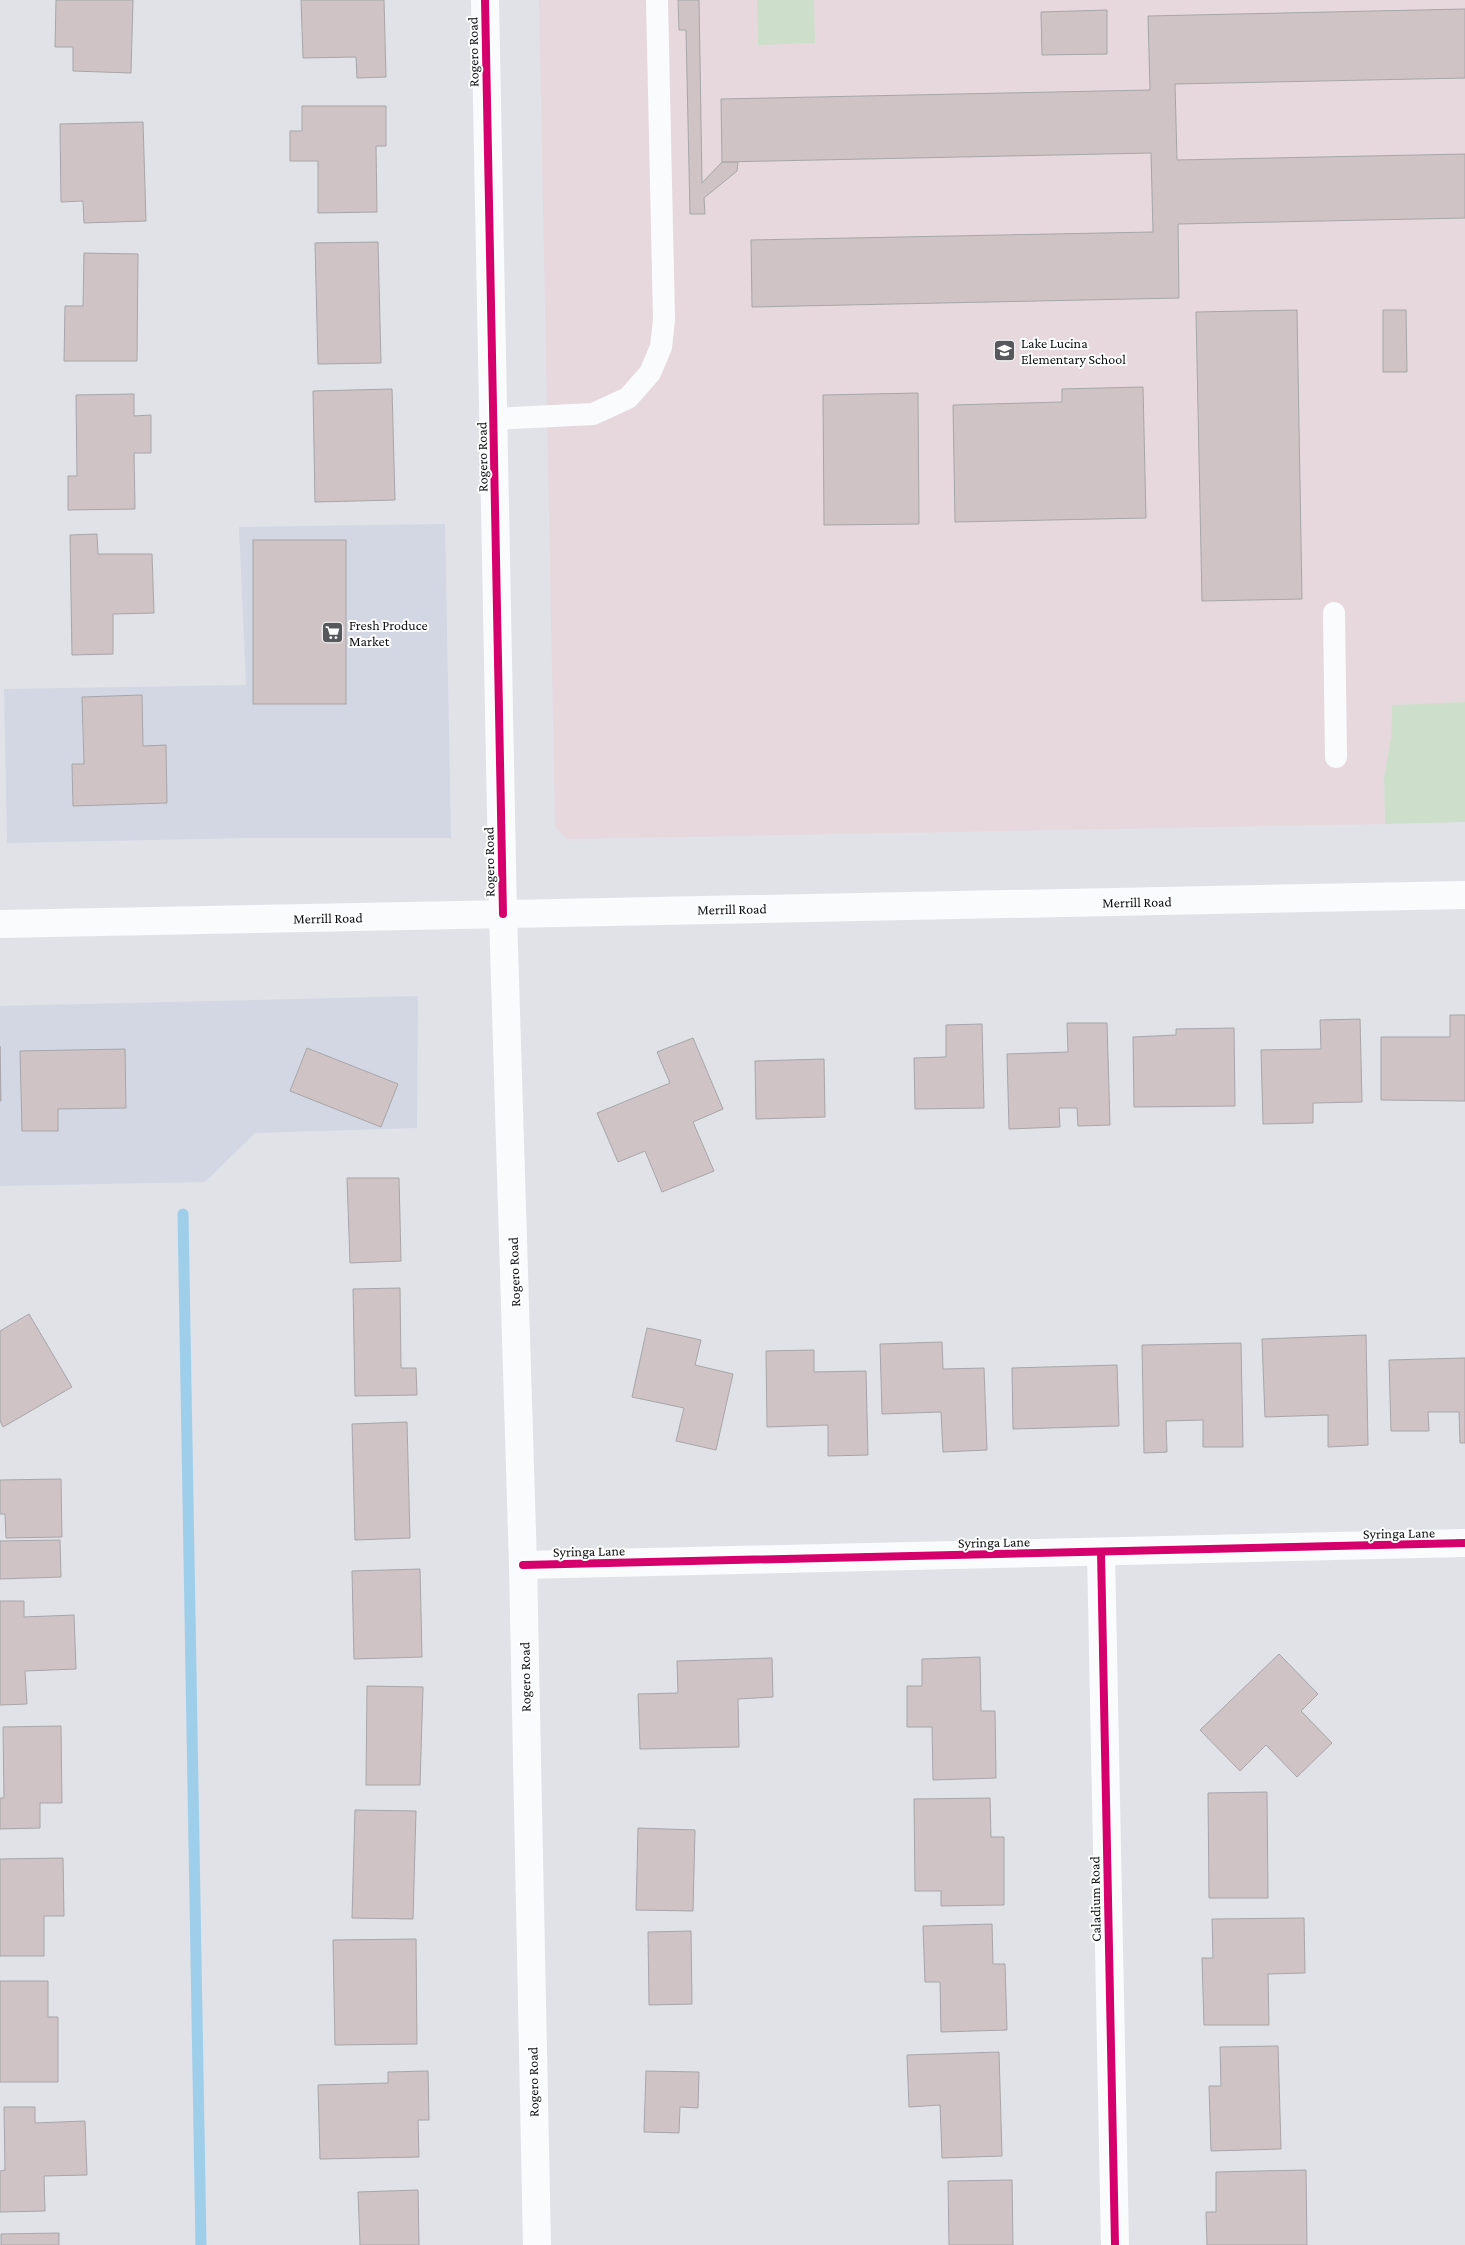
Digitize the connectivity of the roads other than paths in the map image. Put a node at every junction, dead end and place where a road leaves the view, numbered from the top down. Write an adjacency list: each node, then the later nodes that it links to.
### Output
1 (485, 0): 3 (main road, Rogero Road)
2 (657, 0): 3 (lane)
3 (494, 419): 7 (main road, Rogero Road)
4 (1334, 613): 5 (lane)
5 (1336, 757)
6 (1465, 896): 7 (main road, Merrill Road)
7 (503, 914): 8 (main road, Merrill Road); 11 (main road, Rogero Road)
8 (0, 924)
9 (1465, 1544): 10 (main road, Syringa Lane)
10 (1101, 1552): 11 (main road, Syringa Lane); 13 (main road, Caladium Road)
11 (523, 1565): 12 (main road, Rogero Road)
12 (537, 2245)
13 (1115, 2245)

